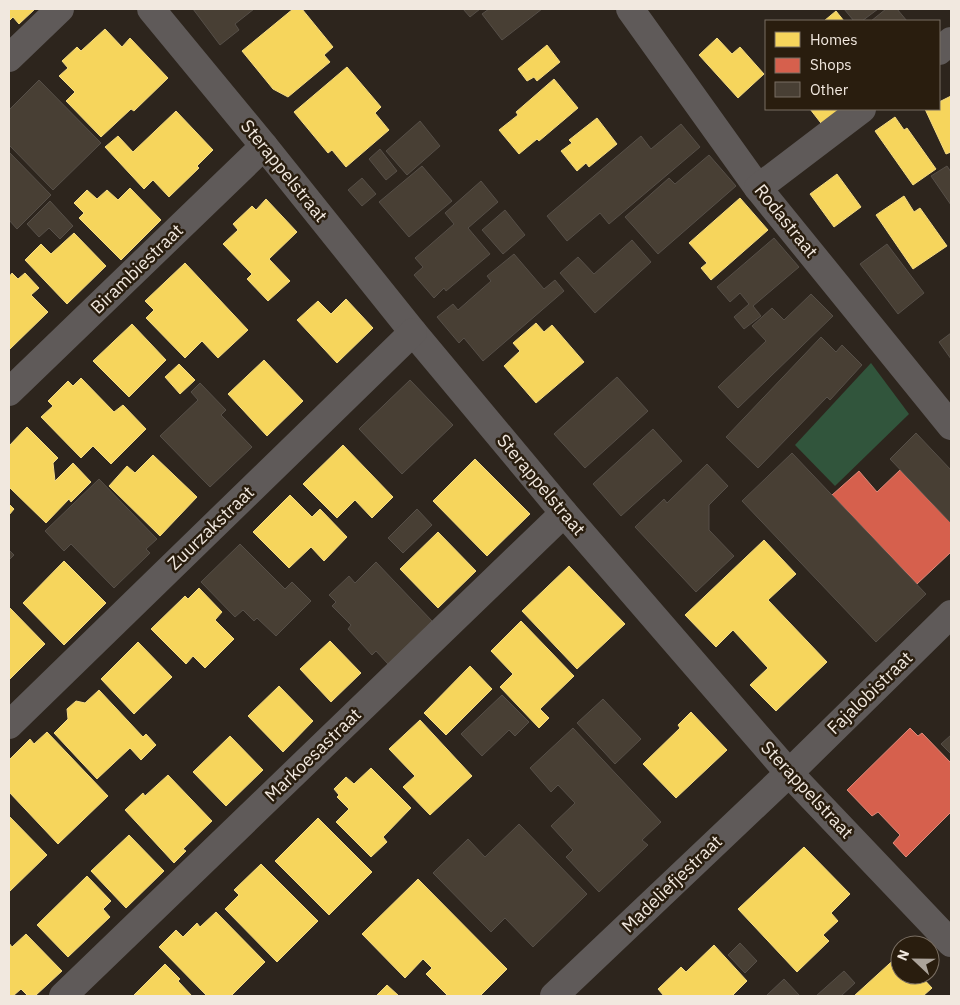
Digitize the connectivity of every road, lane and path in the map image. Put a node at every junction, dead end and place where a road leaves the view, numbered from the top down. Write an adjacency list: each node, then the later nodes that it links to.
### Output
1 (60, 9): 6 (street)
2 (151, 9): 8 (street, Sterappelstraat)
3 (630, 9): 9 (street, Rodastraat)
4 (951, 42): 5 (street)
5 (940, 50)
6 (9, 58)
7 (861, 110): 9 (street)
8 (264, 146): 10 (street, Sterappelstraat); 11 (street, Birambiestraat)
9 (758, 188): 12 (street, Rodastraat)
10 (413, 332): 13 (street, Sterappelstraat); 15 (street, Zuurzakstraat)
11 (9, 392)
12 (951, 426)
13 (564, 514): 16 (street, Sterappelstraat); 18 (street, Markoesastraat)
14 (951, 614): 16 (street, Fajalobistraat)
15 (9, 725)
16 (789, 773): 17 (street, Sterappelstraat); 19 (street, Madeliefjestraat)
17 (951, 943)
18 (63, 996)
19 (554, 996)

